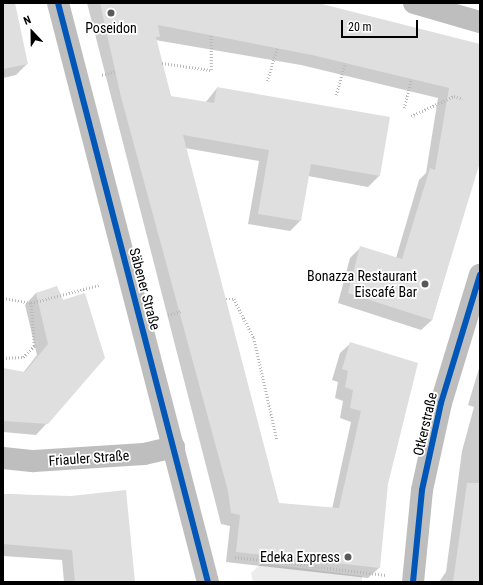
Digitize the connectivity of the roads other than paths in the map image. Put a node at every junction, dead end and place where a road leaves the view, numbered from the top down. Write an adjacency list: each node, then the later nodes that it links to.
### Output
1 (58, 3): 6 (street, Säbener Straße)
2 (414, 3): 3 (street)
3 (480, 22)
4 (480, 275): 5 (street, Otkerstraße)
5 (474, 318): 9 (street, Otkerstraße)
6 (174, 447): 7 (street, Friauler Straße); 8 (street, Säbener Straße)
7 (3, 458)
8 (208, 582)
9 (413, 582)

